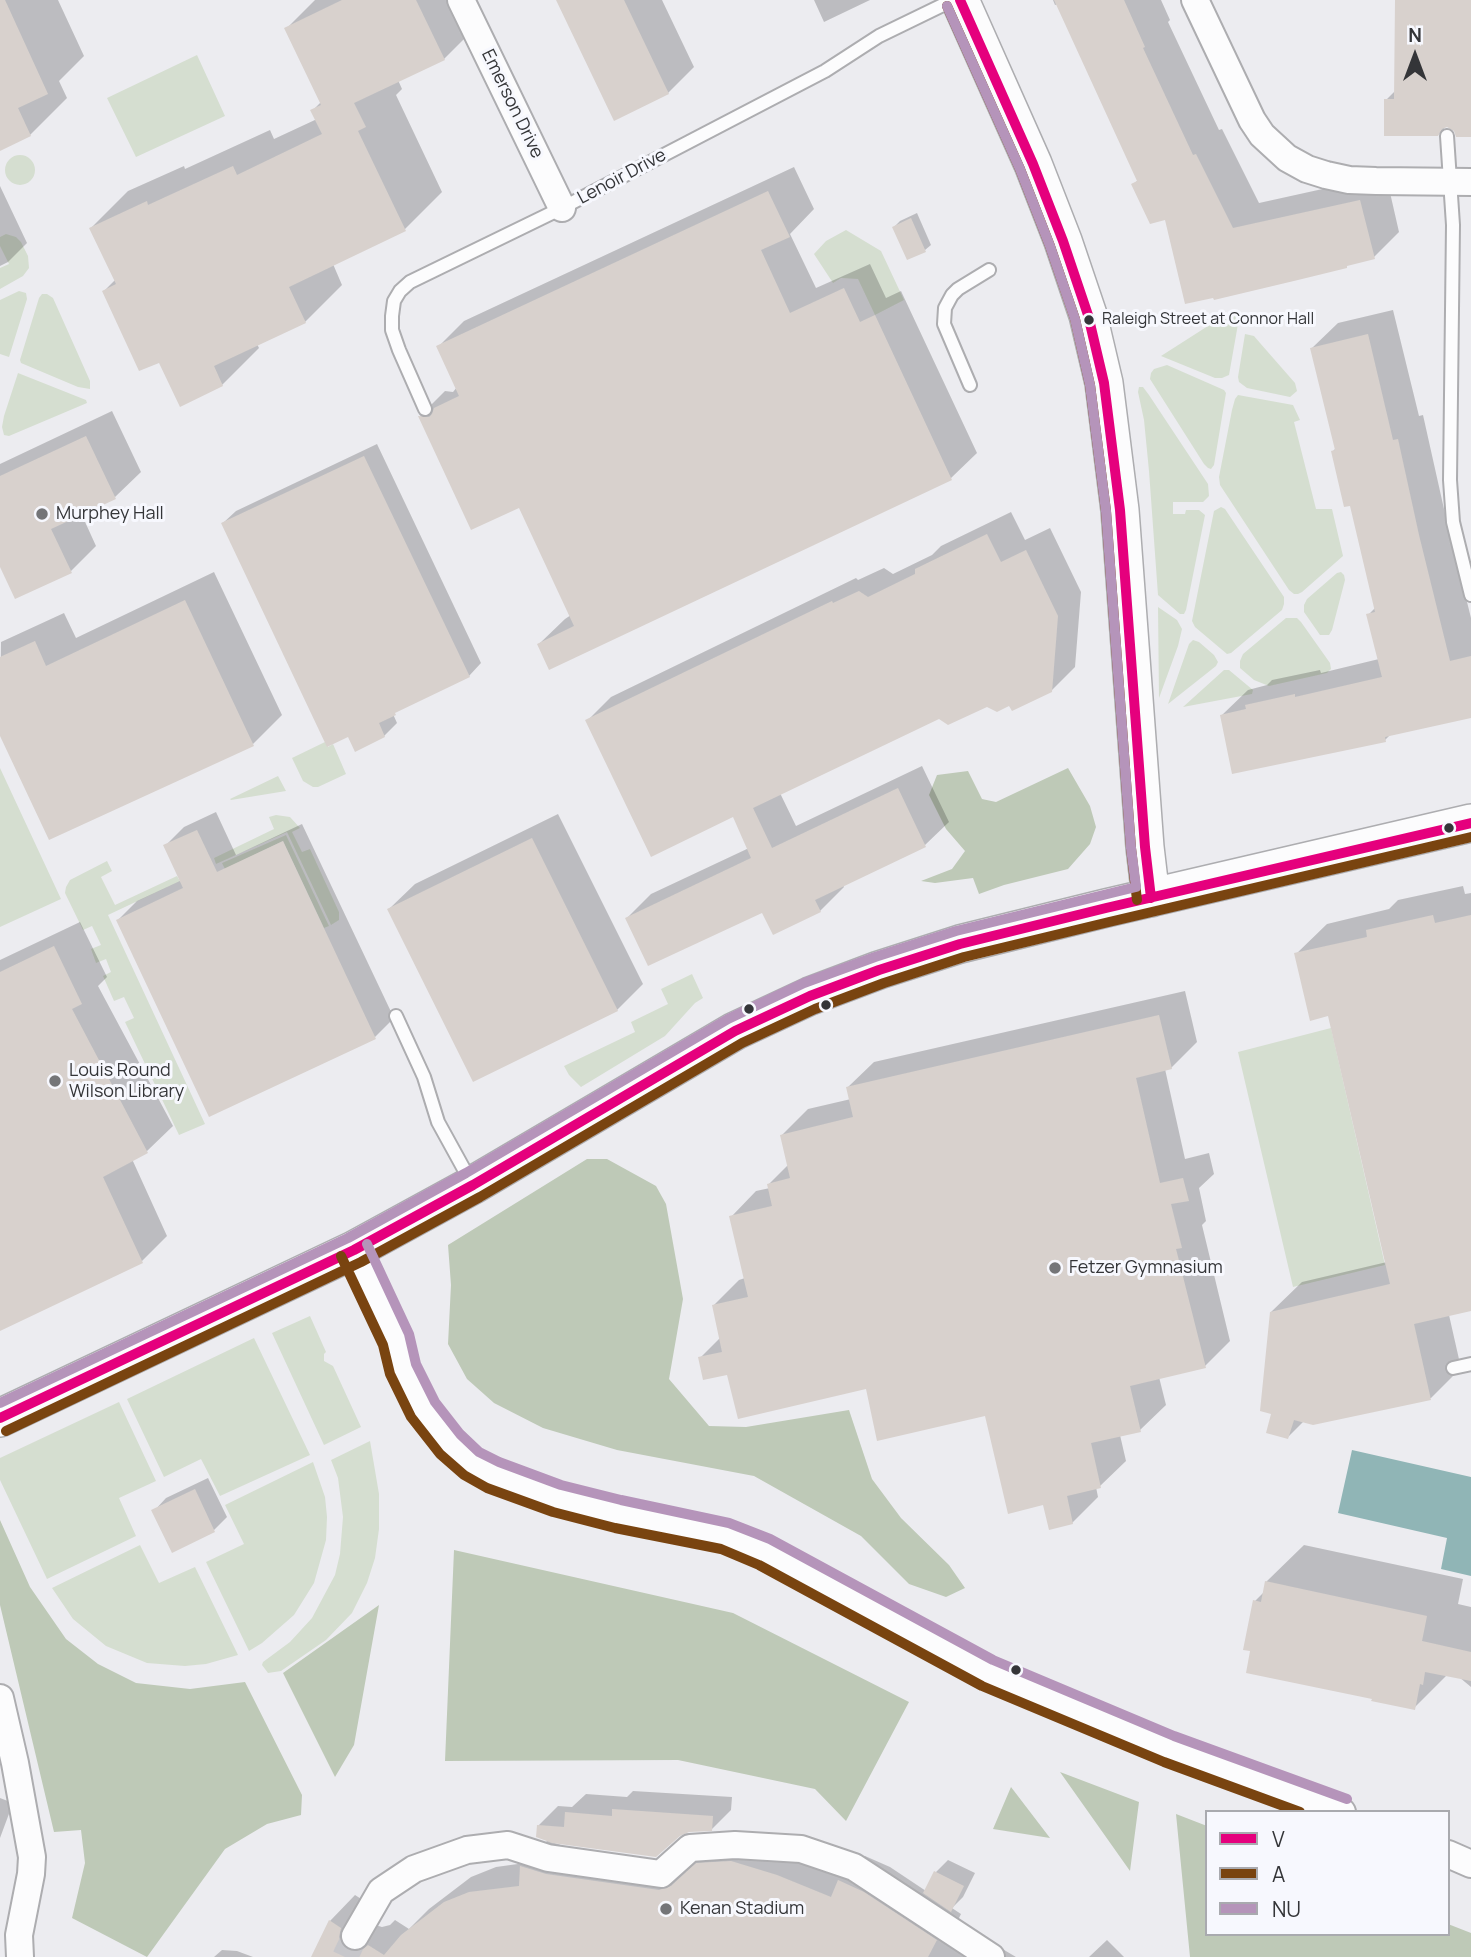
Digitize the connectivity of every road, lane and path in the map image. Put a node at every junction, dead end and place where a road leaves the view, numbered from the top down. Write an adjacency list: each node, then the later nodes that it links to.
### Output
1 (461, 0): 7 (street, Emerson Drive)
2 (953, 0): 7 (lane, Lenoir Drive)
3 (960, 0): 13 (main road)
4 (1195, 0): 6 (street)
5 (1447, 136): 6 (lane)
6 (1461, 182): 11 (lane)
7 (562, 208): 10 (lane, Lenoir Drive)
8 (989, 270): 9 (lane)
9 (971, 385)
10 (425, 409)
11 (1471, 596)
12 (1471, 823): 13 (main road)
13 (1151, 898): 15 (main road)
14 (396, 1016): 15 (lane)
15 (472, 1185): 16 (main road)
16 (354, 1250): 19 (main road); 21 (street)
17 (1471, 1364): 18 (lane)
18 (1452, 1368)
19 (0, 1418)
20 (0, 1698): 25 (street)
21 (1336, 1810)
22 (1450, 1855): 23 (street)
23 (1471, 1864)
24 (355, 1936): 26 (street)
25 (20, 1957)
26 (991, 1957)

